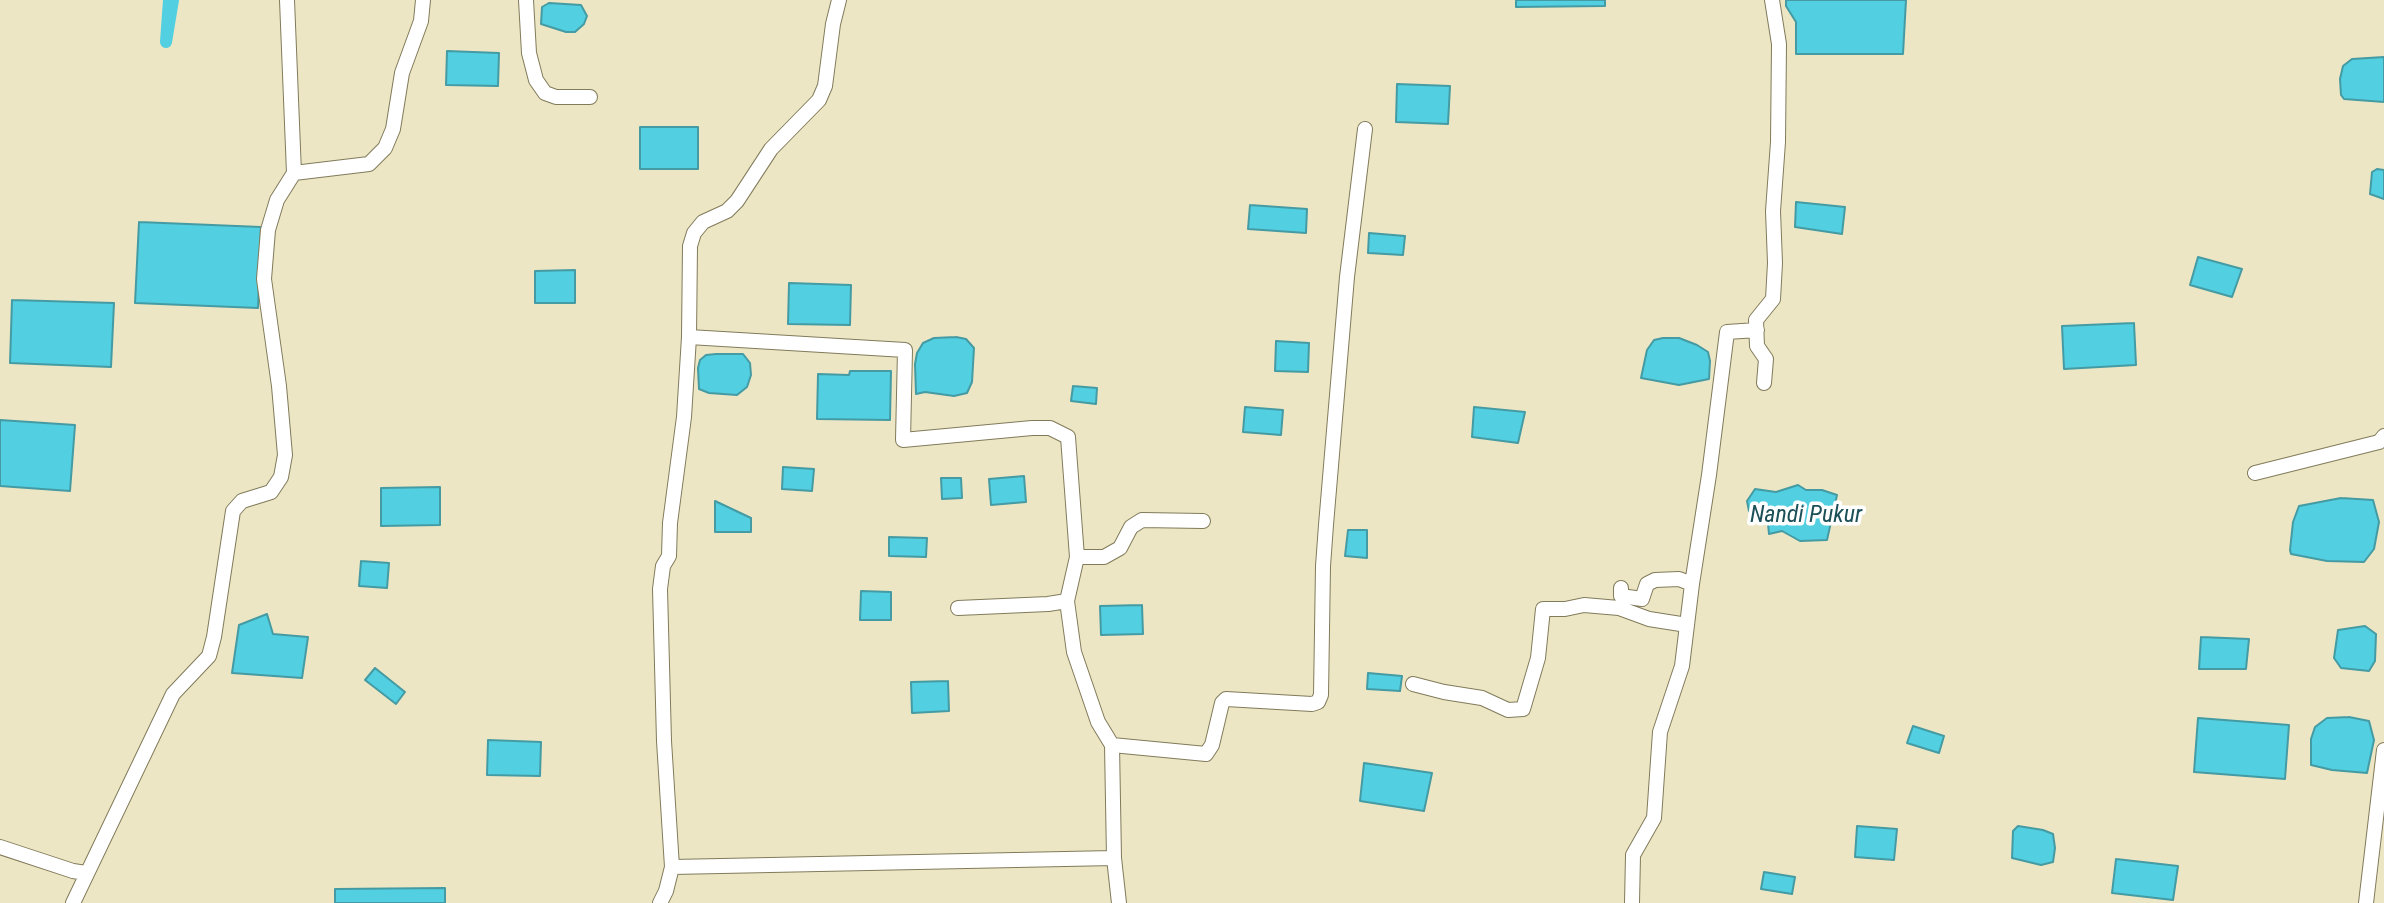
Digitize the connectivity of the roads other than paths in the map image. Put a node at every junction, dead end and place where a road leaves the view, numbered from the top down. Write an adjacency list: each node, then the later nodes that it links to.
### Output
1 (287, 0): 8 (street)
2 (423, 0): 8 (street)
3 (526, 0): 6 (street)
4 (839, 0): 10 (street)
5 (1772, 0): 9 (street)
6 (590, 97)
7 (1365, 129): 22 (street)
8 (294, 173): 27 (street)
9 (1757, 330): 11 (street); 16 (street)
10 (689, 337): 15 (street); 26 (street)
11 (1764, 383)
12 (2384, 436): 13 (street)
13 (2255, 473)
14 (1203, 521): 15 (street)
15 (1077, 557): 18 (street)
16 (1692, 584): 17 (street); 20 (street)
17 (1621, 588)
18 (1068, 601): 19 (street); 22 (street)
19 (958, 608)
20 (1687, 625): 21 (street); 31 (street)
21 (1413, 684)
22 (1112, 745): 25 (street)
23 (2384, 750): 32 (street)
24 (0, 847): 27 (street)
25 (1114, 858): 26 (street); 30 (street)
26 (672, 866): 29 (street)
27 (86, 873): 28 (street)
28 (73, 903)
29 (660, 903)
30 (1119, 903)
31 (1632, 903)
32 (2366, 903)

